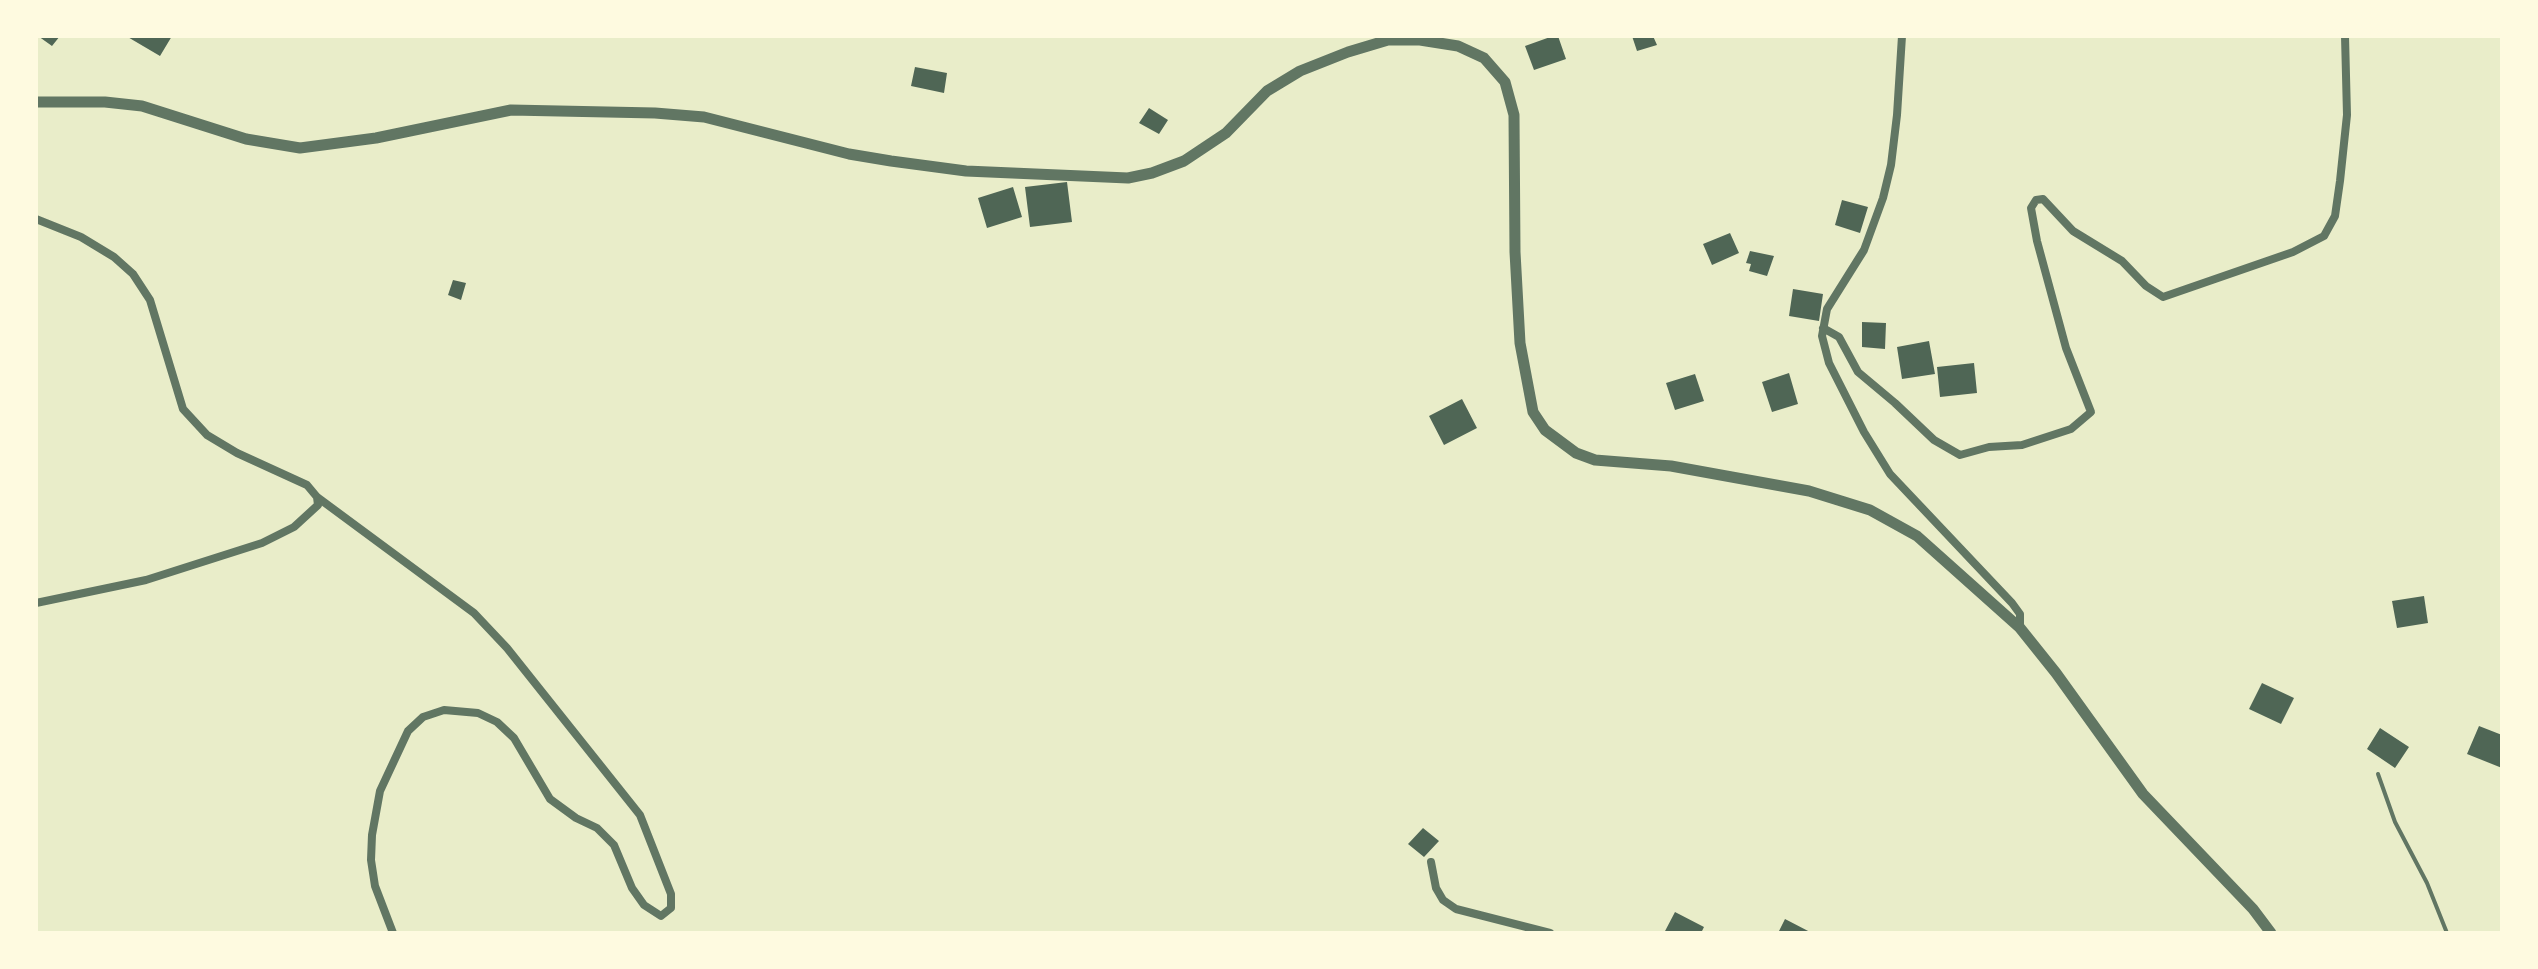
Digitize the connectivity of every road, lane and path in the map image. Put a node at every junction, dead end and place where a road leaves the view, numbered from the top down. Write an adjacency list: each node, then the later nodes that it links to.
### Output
1 (1902, 36): 5 (street)
2 (2345, 36): 5 (street)
3 (36, 102): 8 (street)
4 (36, 219): 6 (street)
5 (1823, 328): 8 (street)
6 (317, 497): 7 (street); 11 (street)
7 (36, 603)
8 (2020, 628): 13 (street)
9 (2378, 774): 14 (lane)
10 (1431, 862): 12 (street)
11 (393, 933)
12 (1550, 933)
13 (2271, 933)
14 (2447, 933)

